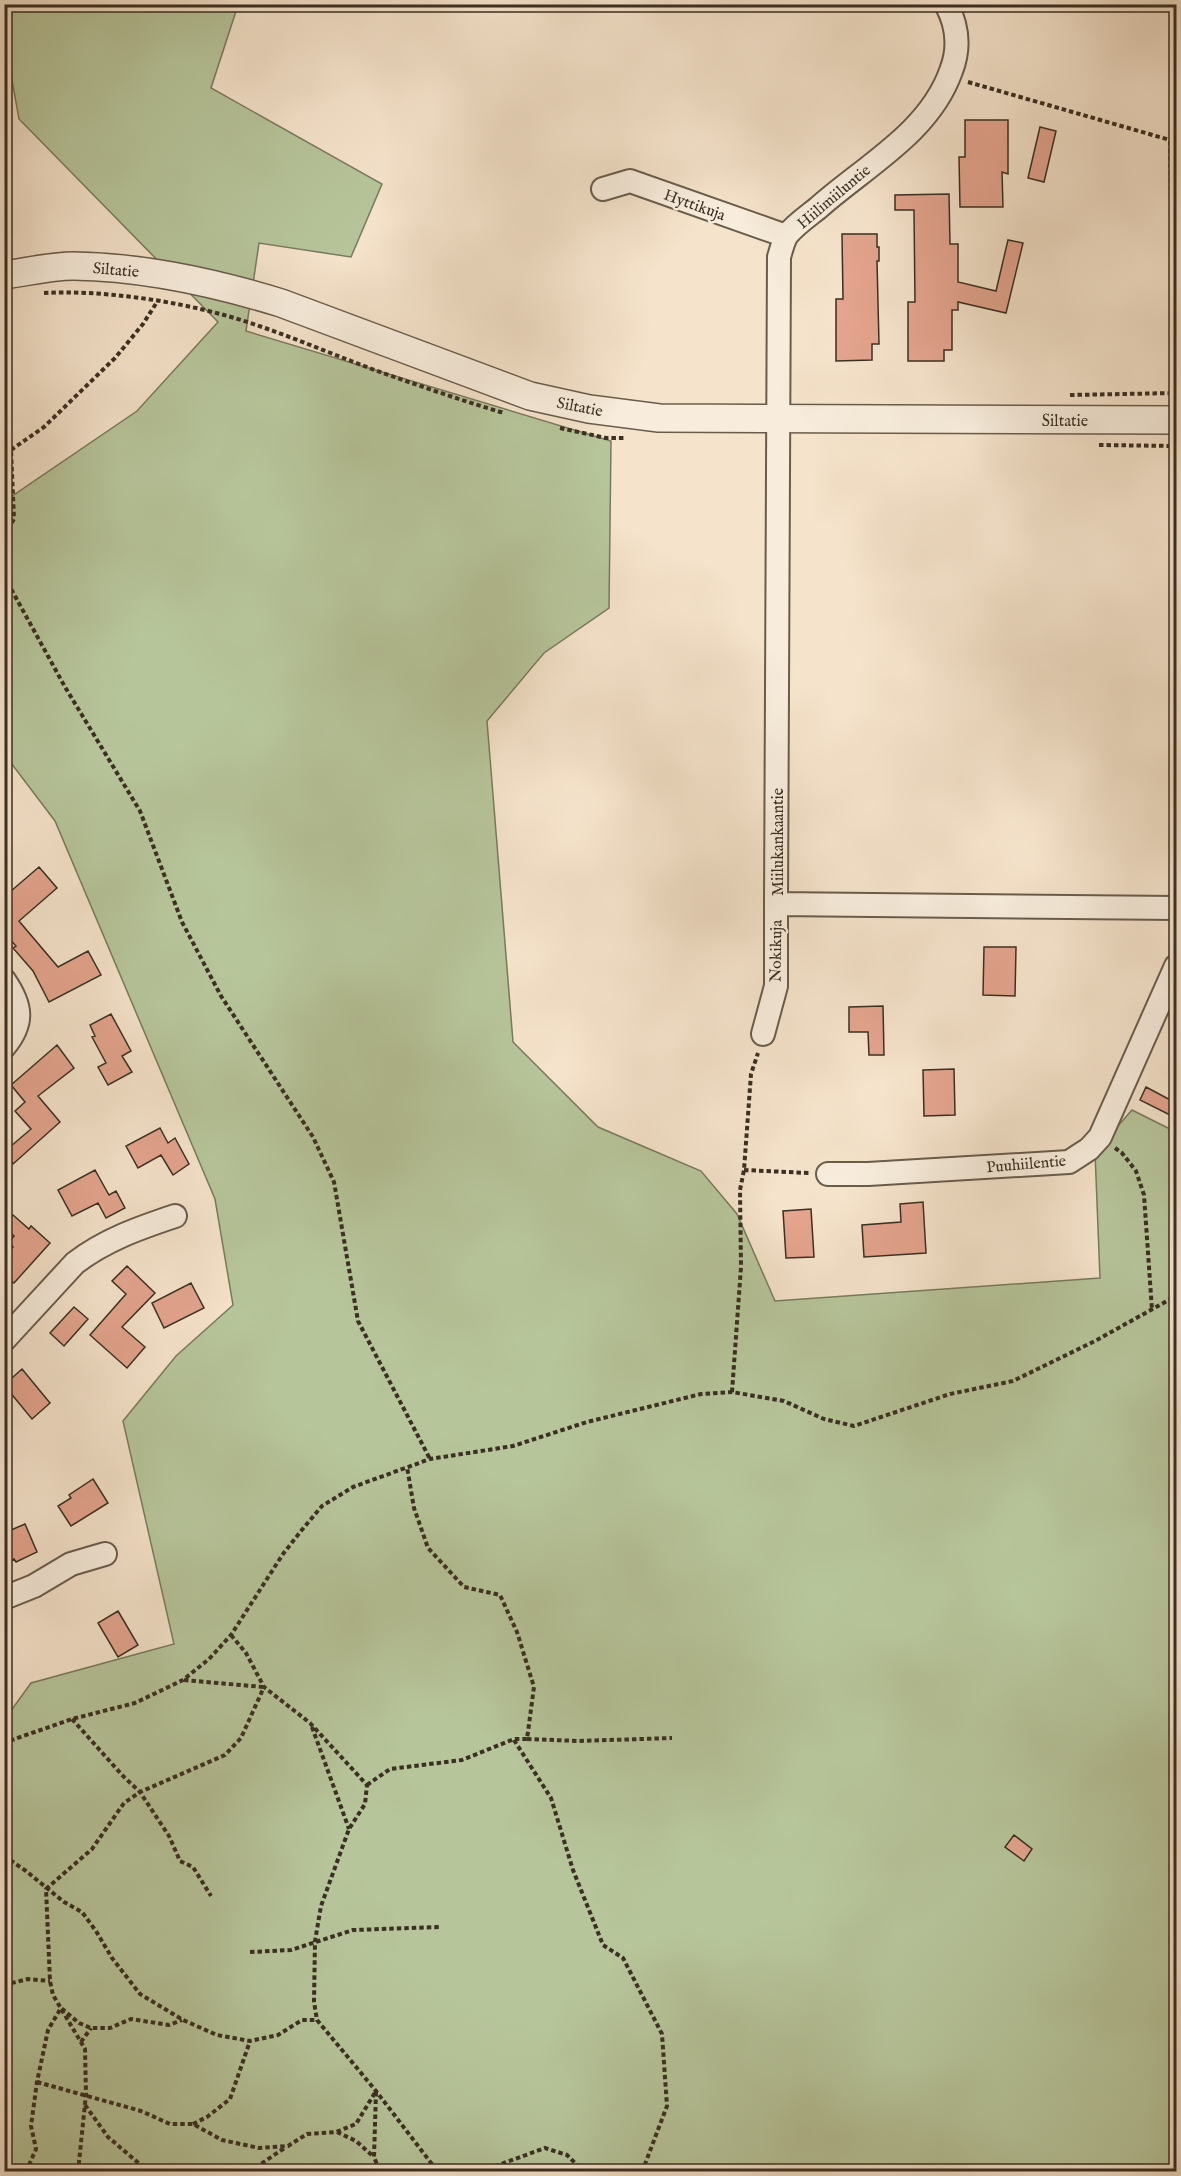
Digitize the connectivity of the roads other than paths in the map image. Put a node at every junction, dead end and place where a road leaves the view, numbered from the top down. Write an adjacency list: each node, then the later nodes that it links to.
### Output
1 (946, 4): 3 (street, Hiilimiiluntie)
2 (603, 189): 3 (street, Hyttikuja)
3 (786, 236): 5 (street, Hiilimiiluntie)
4 (4, 275): 5 (street, Siltatie)
5 (777, 417): 6 (street, Siltatie); 7 (street, Miilukankaantie)
6 (1176, 420)
7 (776, 904): 8 (street, Miilukankaantie); 11 (street, Nokikuja)
8 (1176, 908)
9 (1176, 966): 13 (street, Puuhiilentie)
10 (4, 980): 12 (street)
11 (763, 1034)
12 (4, 1047)
13 (828, 1174)
14 (175, 1216): 15 (street)
15 (4, 1340)
16 (105, 1554): 17 (street)
17 (4, 1598)

